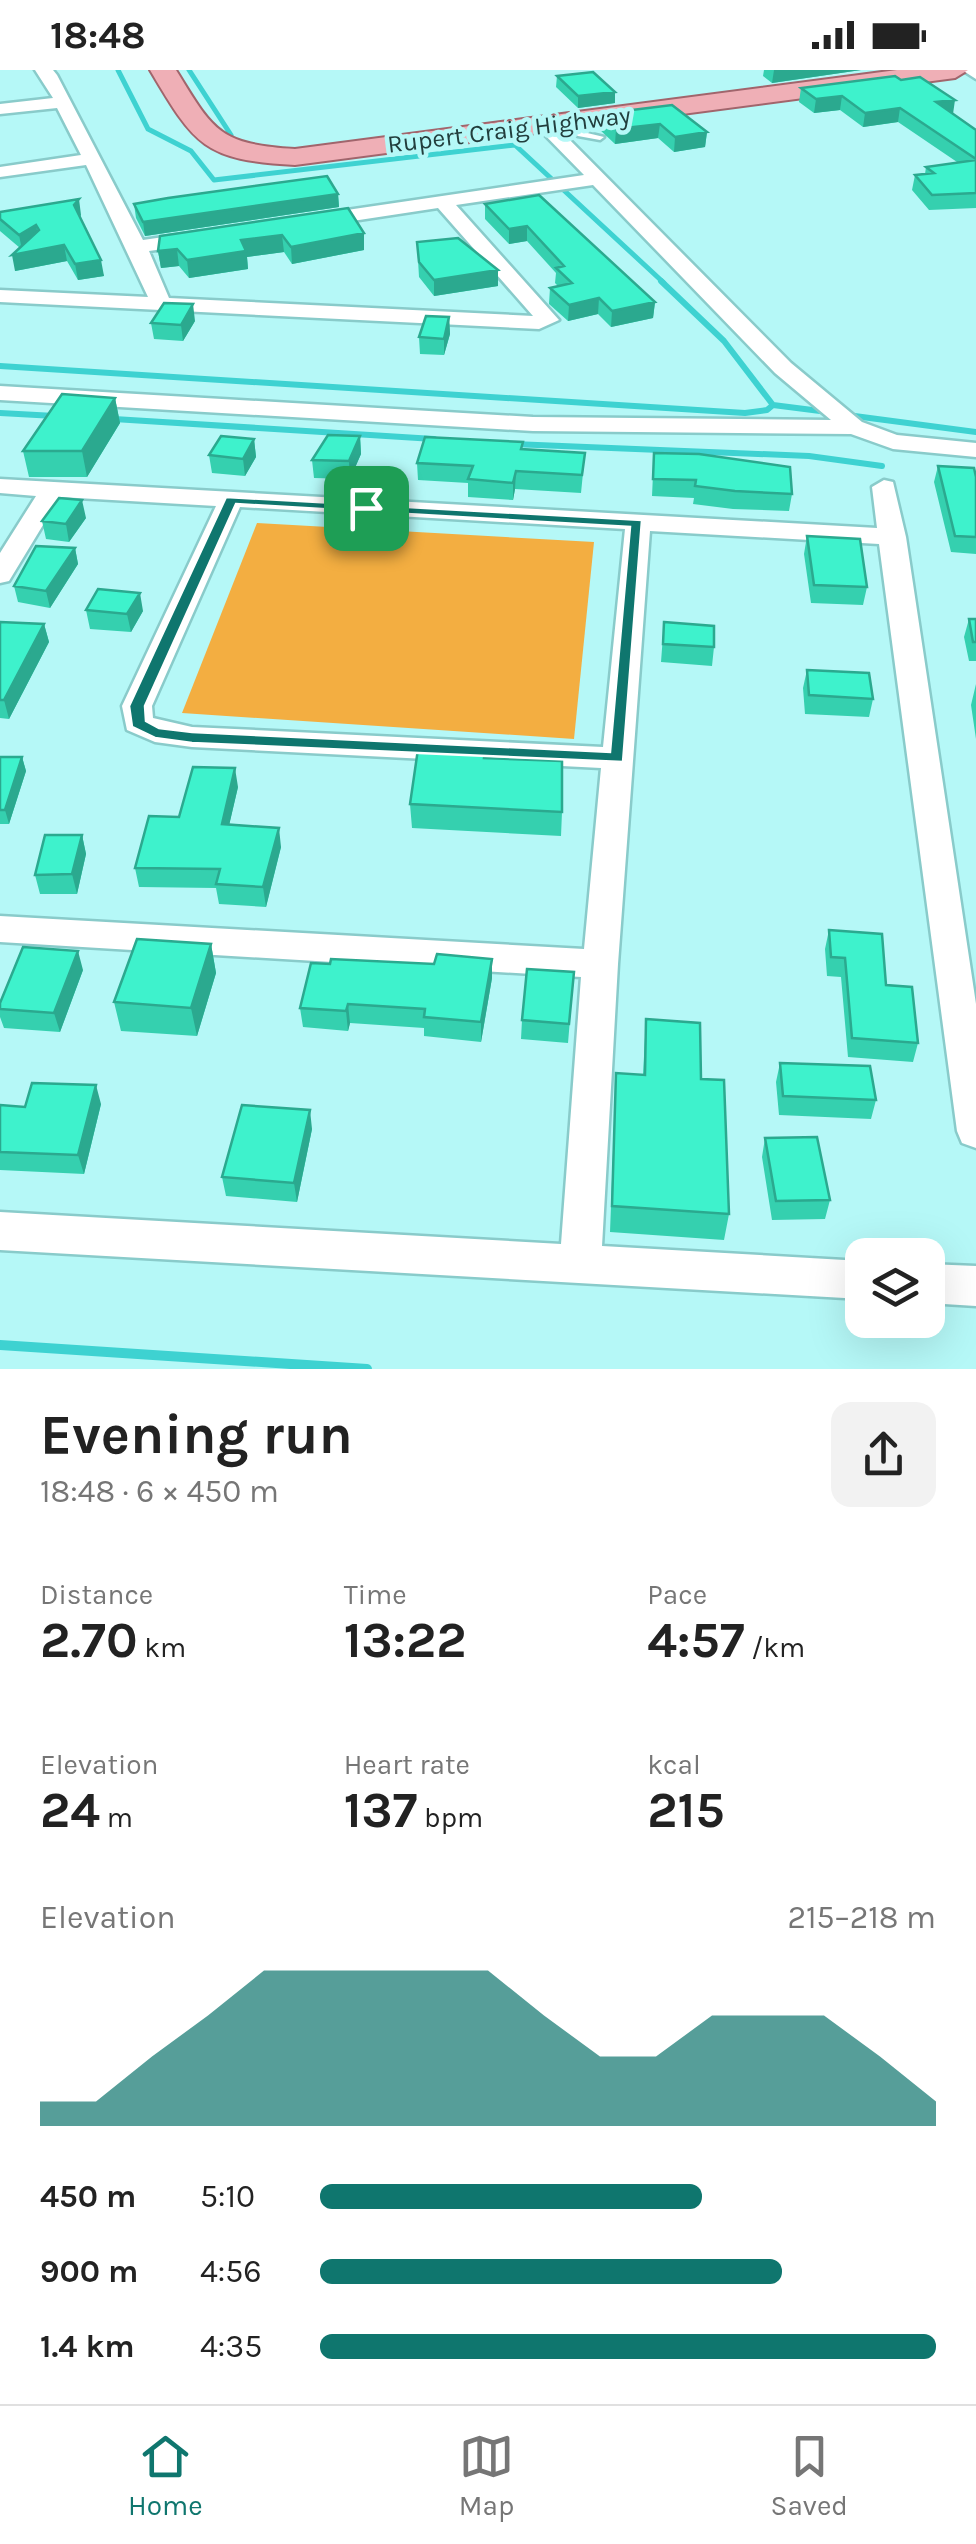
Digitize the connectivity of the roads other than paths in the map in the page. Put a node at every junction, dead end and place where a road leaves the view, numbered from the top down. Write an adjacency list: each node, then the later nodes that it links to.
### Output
1 (42, 70): 4 (street)
2 (163, 70): 6 (main road, Rupert Craig Highway)
3 (954, 70): 6 (main road, Rupert Craig Highway)
4 (63, 102): 5 (street); 8 (street)
5 (0, 109)
6 (553, 123): 7 (lane); 10 (street)
7 (600, 137)
8 (92, 159): 9 (street); 14 (street)
9 (0, 172)
10 (597, 179): 11 (street); 18 (street)
11 (443, 202): 12 (street); 16 (street)
12 (290, 225)
13 (214, 236): 14 (street)
14 (137, 248): 16 (street)
15 (0, 296): 16 (street)
16 (160, 302)
17 (0, 393): 18 (street)
18 (854, 427): 19 (street)
19 (976, 450)
20 (0, 486): 22 (street)
21 (884, 487): 25 (street)
22 (52, 490): 23 (street); 26 (street)
23 (231, 500): 24 (street); 27 (street)
24 (638, 523): 25 (street); 27 (street)
25 (893, 537): 30 (street)
26 (0, 576)
27 (618, 758): 29 (street)
28 (0, 928): 29 (street)
29 (600, 964): 32 (street)
30 (976, 1131)
31 (0, 1230): 32 (street)
32 (580, 1266): 33 (street)
33 (845, 1279)
34 (945, 1285): 35 (street)
35 (976, 1286)

